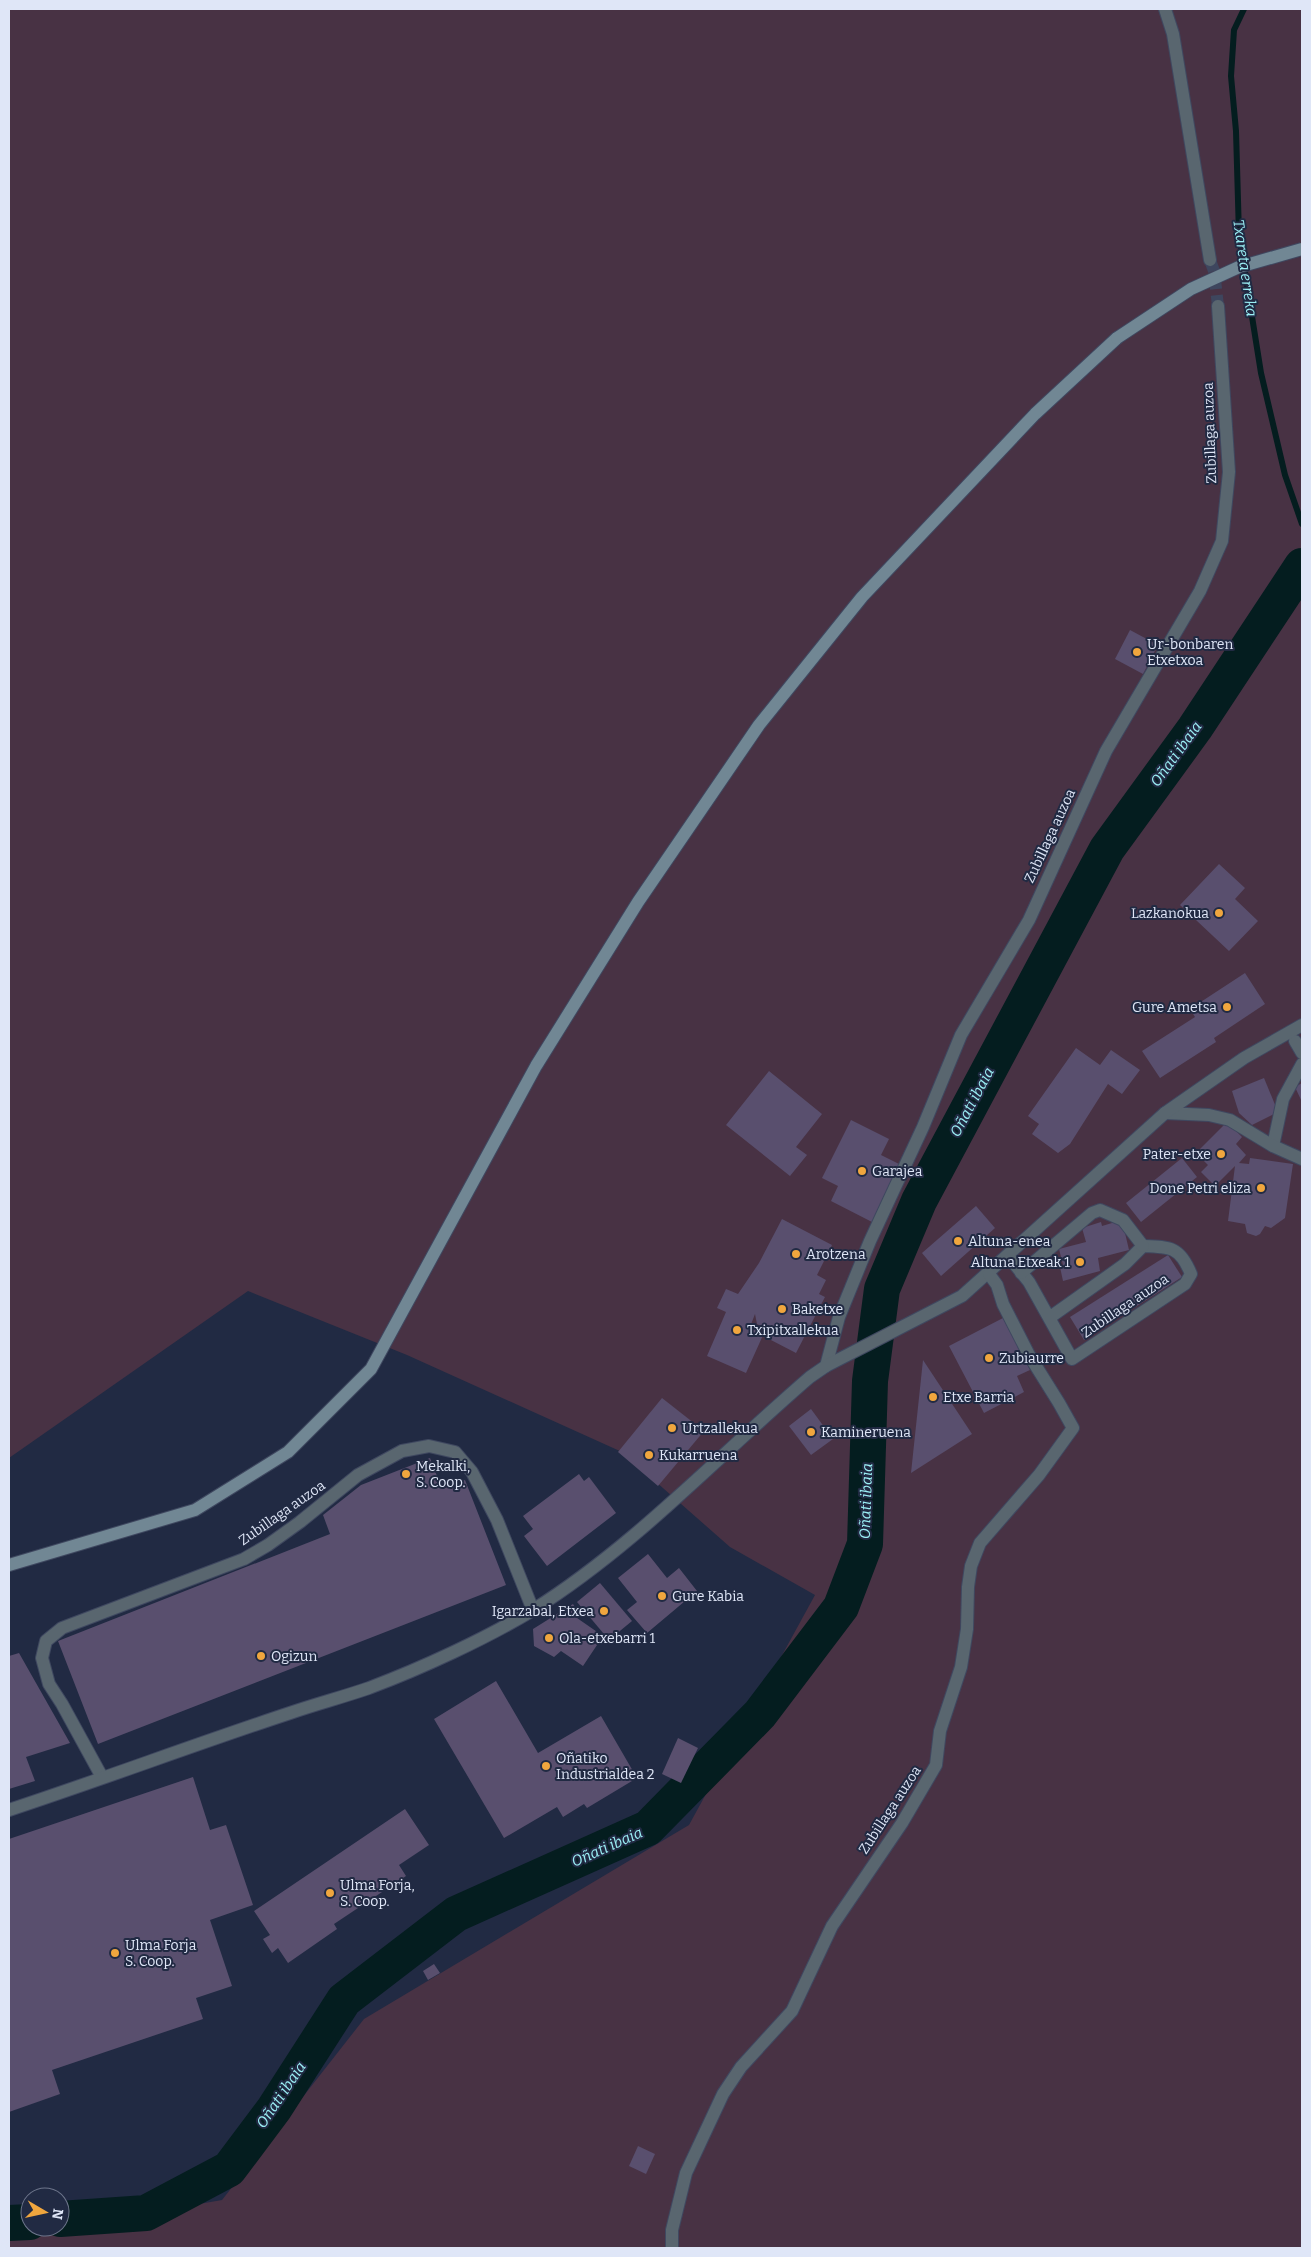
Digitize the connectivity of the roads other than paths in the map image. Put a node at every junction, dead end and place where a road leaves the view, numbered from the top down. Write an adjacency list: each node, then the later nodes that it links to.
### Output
1 (1165, 9): 3 (street)
2 (1302, 249): 18 (main road, bridge)
3 (1210, 260)
4 (1218, 306): 17 (street, Zubillaga auzoa)
5 (1302, 1025): 9 (street)
6 (1295, 1041): 7 (street)
7 (1302, 1053)
8 (1302, 1064): 10 (street)
9 (1165, 1114): 10 (street); 13 (street)
10 (1273, 1146): 11 (street)
11 (1302, 1159)
12 (1144, 1246): 14 (street); 16 (street); 16 (street, Zubillaga auzoa)
13 (1008, 1256): 14 (street); 15 (street)
14 (1021, 1273): 16 (street)
15 (989, 1274): 17 (street); 22 (street, Zubillaga auzoa)
16 (1049, 1318)
17 (826, 1366): 19 (street)
18 (9, 1565)
19 (533, 1610): 20 (street); 20 (street, Zubillaga auzoa)
20 (102, 1777): 21 (street)
21 (9, 1810)
22 (672, 2248)

